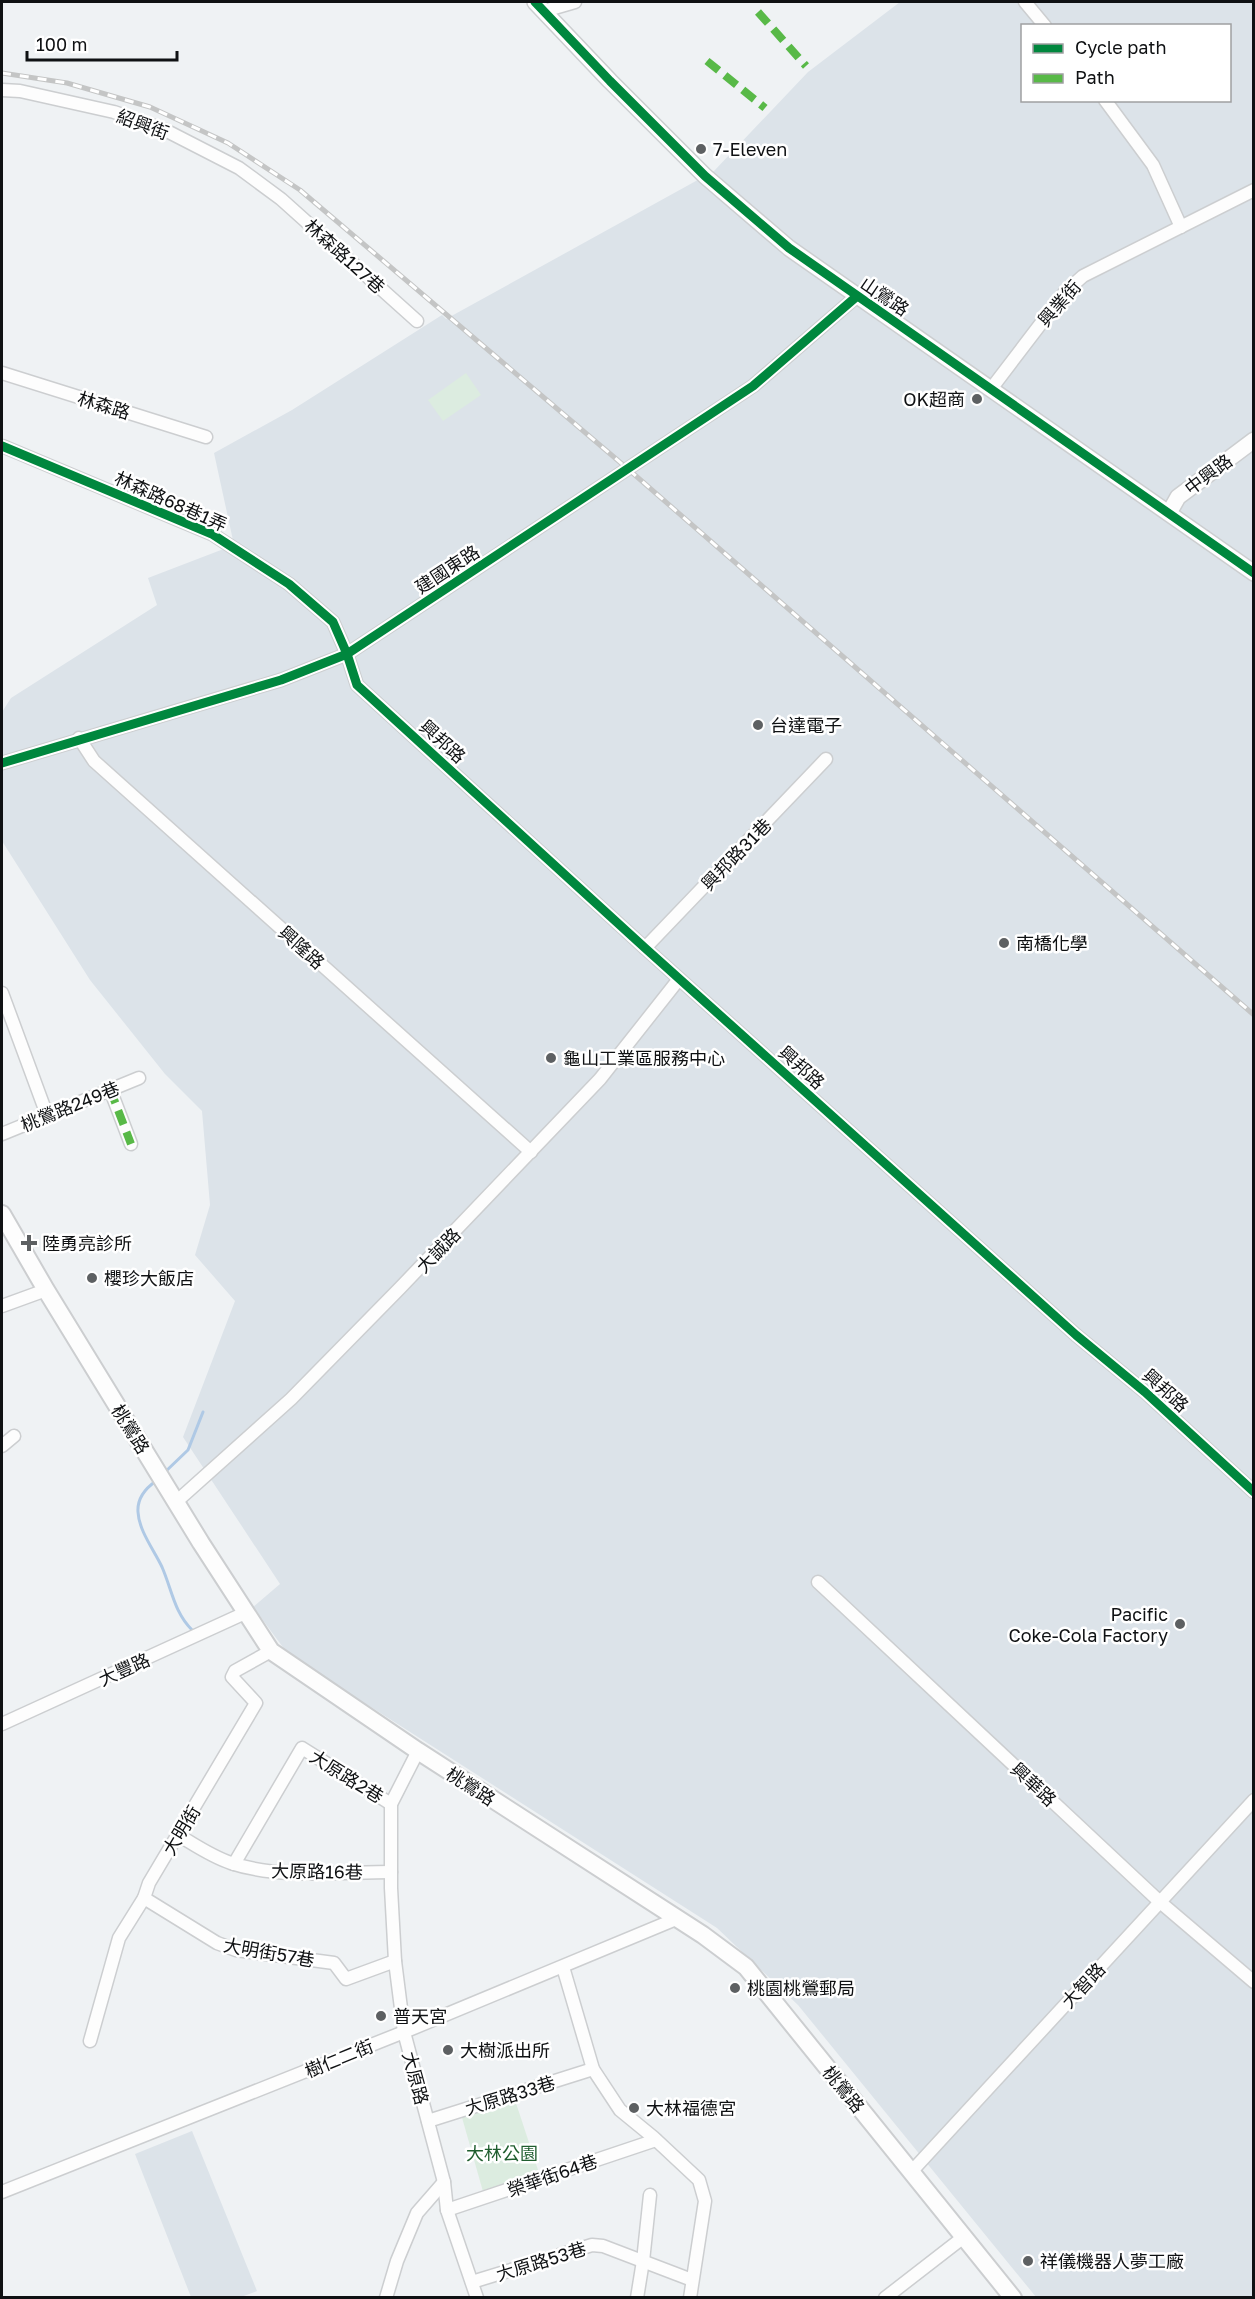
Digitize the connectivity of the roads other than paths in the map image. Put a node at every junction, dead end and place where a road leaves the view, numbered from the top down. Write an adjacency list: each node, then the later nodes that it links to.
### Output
1 (575, 2): 3 (street)
2 (1025, 2): 4 (street)
3 (539, 6): 10 (street, 山鶯路)
4 (1043, 24)
5 (2, 90): 8 (street, 紹興街)
6 (1106, 102): 9 (street)
7 (1254, 190): 9 (street, 興業街)
8 (271, 192): 11 (street, 林森路127巷)
9 (1181, 227): 13 (street, 興業街)
10 (856, 297): 13 (street, 山鶯路); 19 (street, 建國東路)
11 (417, 321)
12 (2, 374): 14 (street, 林森路)
13 (991, 389): 17 (street, 山鶯路)
14 (206, 437)
15 (1254, 440): 17 (street, 中興路)
16 (2, 446): 19 (street, 林森路68巷1弄)
17 (1169, 513): 18 (street, 山鶯路)
18 (1254, 573)
19 (347, 654): 20 (street, 建國東路); 23 (street, 興邦路)
20 (79, 738): 22 (street, 建國東路); 31 (street, 興隆路)
21 (826, 759): 23 (street, 興邦路31巷)
22 (2, 763)
23 (645, 948): 24 (street, 興邦路)
24 (679, 979): 31 (street, 大誠路); 37 (street, 興邦路)
25 (2, 993): 28 (street)
26 (139, 1078): 27 (street, 桃鶯路249巷)
27 (110, 1089): 28 (street, 桃鶯路249巷); 30 (street)
28 (47, 1115): 29 (street, 桃鶯路249巷)
29 (2, 1134)
30 (131, 1144)
31 (531, 1152): 38 (street, 大誠路)
32 (2, 1214): 33 (main road, 桃鶯路)
33 (45, 1290): 34 (street); 38 (main road, 桃鶯路)
34 (2, 1306)
35 (14, 1436): 36 (street)
36 (2, 1446)
37 (1254, 1492)
38 (176, 1502): 40 (main road, 桃鶯路)
39 (818, 1582): 50 (street, 興華路)
40 (245, 1613): 41 (main road, 桃鶯路); 42 (street, 大豐路)
41 (271, 1651): 43 (main road, 桃鶯路); 46 (street, 大明街)
42 (2, 1724)
43 (418, 1751): 45 (street, 大原路); 51 (main road, 桃鶯路)
44 (1254, 1800): 50 (street, 大智路)
45 (391, 1804): 47 (street, 大原路2巷); 48 (street, 大原路)
46 (178, 1835): 47 (street, 大原路16巷); 49 (street, 大明街)
47 (234, 1864): 48 (street, 大原路16巷)
48 (391, 1872): 52 (street, 大原路)
49 (144, 1898): 52 (street, 大明街57巷); 56 (street, 大明街)
50 (1160, 1902): 54 (street, 興華路); 60 (street, 大智路)
51 (676, 1919): 53 (street, 樹仁二街); 60 (main road, 桃鶯路)
52 (395, 1961): 55 (street, 大原路)
53 (563, 1967): 55 (street, 樹仁二街); 57 (street)
54 (1254, 1982)
55 (404, 2032): 58 (street, 大原路); 62 (street, 樹仁二街)
56 (90, 2041)
57 (593, 2069): 58 (street, 大原路33巷); 59 (street)
58 (428, 2121): 61 (street, 大原路)
59 (656, 2140): 64 (street, 榮華街64巷); 67 (street)
60 (912, 2171): 65 (main road, 桃鶯路)
61 (444, 2182): 64 (street, 大原路); 69 (street)
62 (2, 2192)
63 (650, 2195): 66 (street)
64 (447, 2210): 68 (street, 大原路)
65 (965, 2236): 73 (street); 74 (main road, 桃鶯路)
66 (643, 2261): 67 (street, 大原路53巷); 68 (street, 大原路53巷); 71 (street)
67 (692, 2280): 72 (street)
68 (472, 2282): 70 (street, 大原路)
69 (386, 2298)
70 (477, 2298)
71 (637, 2298)
72 (690, 2298)
73 (885, 2298)
74 (1013, 2298)

